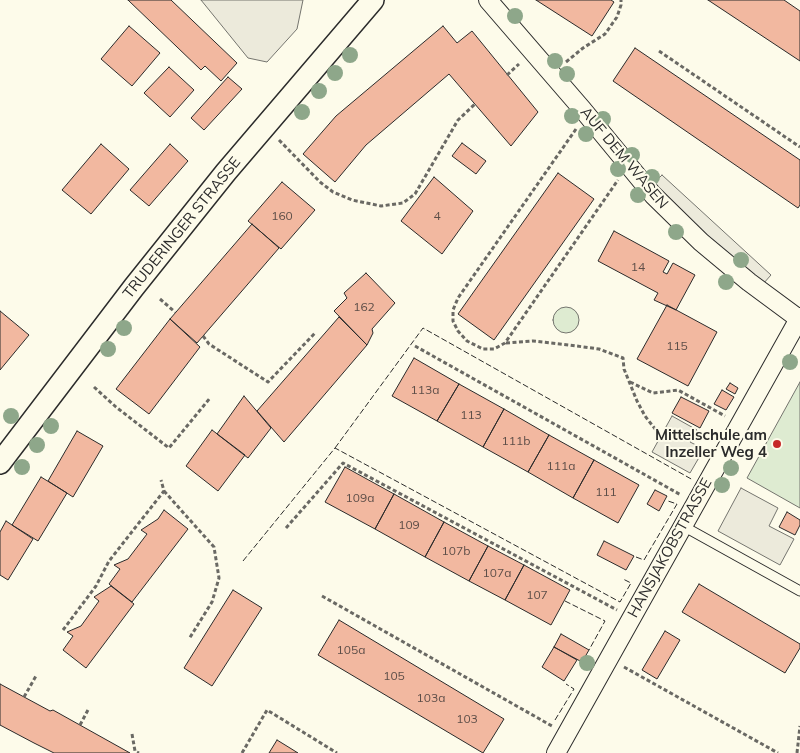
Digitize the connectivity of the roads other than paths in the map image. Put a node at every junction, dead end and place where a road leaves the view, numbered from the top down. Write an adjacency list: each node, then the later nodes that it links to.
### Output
1 (373, 0): 4 (street, TRUDERINGER STRASSE)
2 (488, 0): 3 (street, AUF DEM WASEN)
3 (800, 318): 5 (street, HANSJAKOBSTRASSE)
4 (0, 463)
5 (683, 526): 6 (lane); 7 (street, HANSJAKOBSTRASSE)
6 (800, 591)
7 (556, 753)

